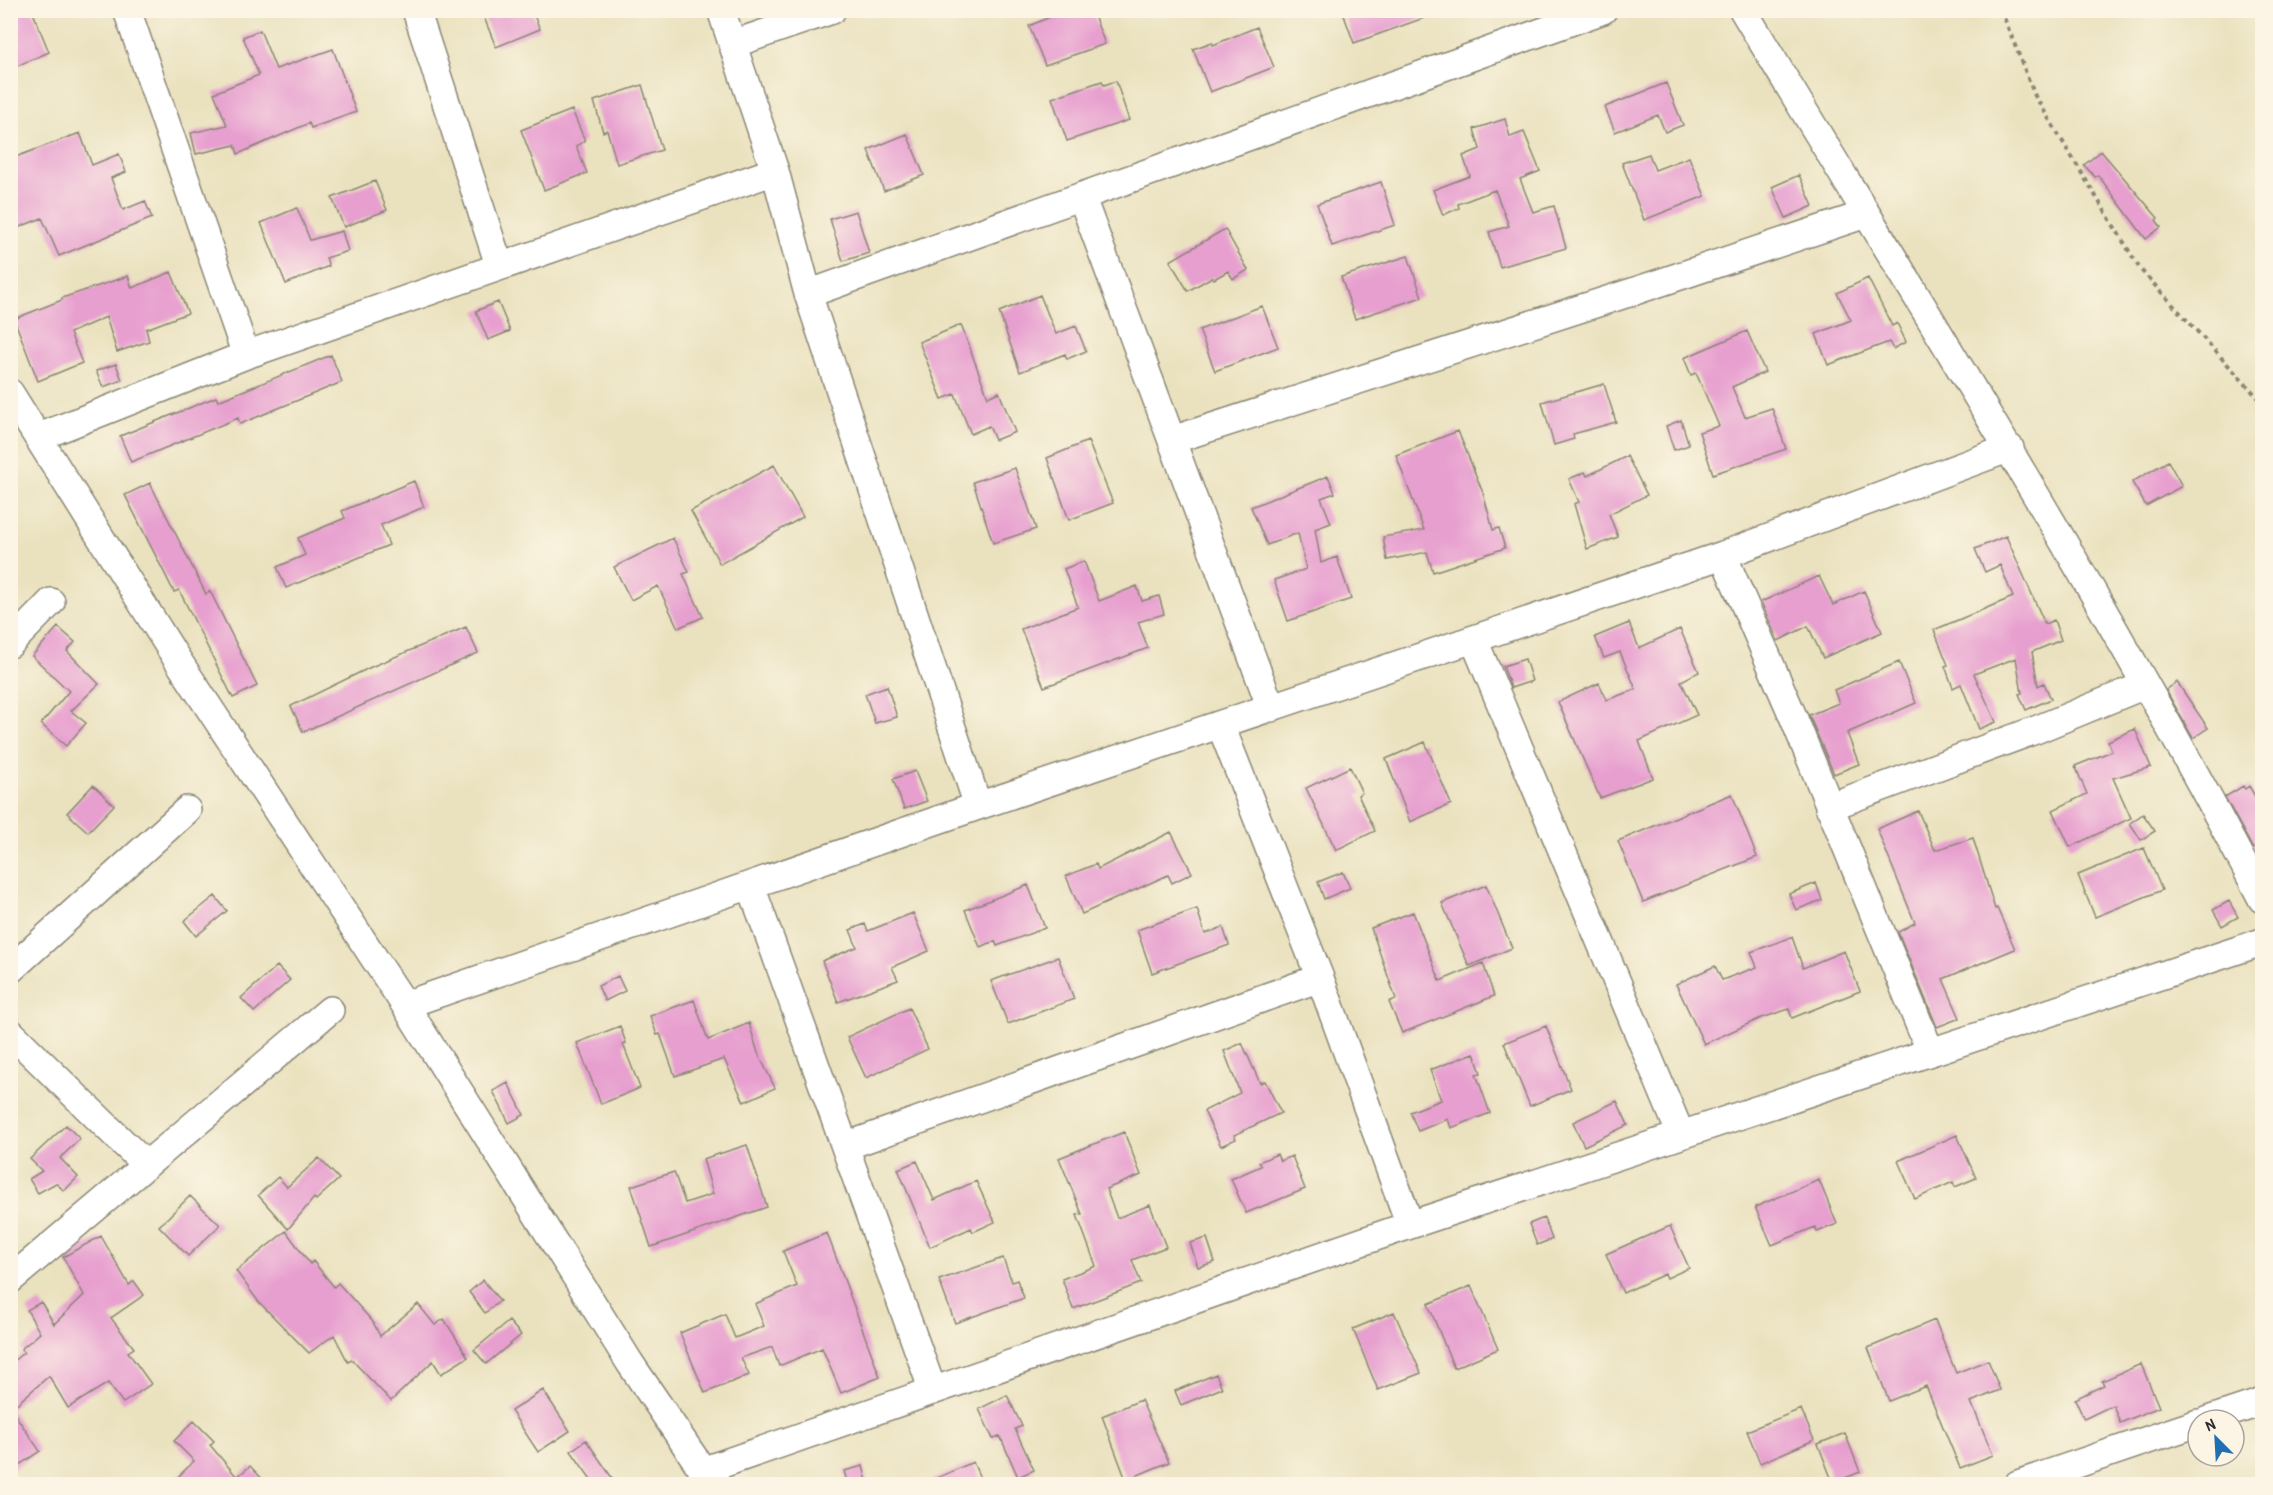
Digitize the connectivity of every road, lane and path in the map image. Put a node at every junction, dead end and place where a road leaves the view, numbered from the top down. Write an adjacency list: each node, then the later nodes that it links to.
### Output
1 (127, 10): 14 (street)
2 (416, 10): 12 (street)
3 (721, 10): 8 (street)
4 (832, 10): 8 (street)
5 (1603, 10): 10 (street)
6 (1743, 10): 11 (street)
7 (2001, 10): 16 (path)
8 (732, 44): 9 (street)
9 (776, 171): 12 (street); 13 (street)
10 (1082, 198): 13 (street); 18 (street)
11 (1866, 214): 18 (street); 19 (street)
12 (499, 265): 14 (street)
13 (808, 294): 27 (street)
14 (246, 355): 17 (street)
15 (10, 393): 17 (street)
16 (2262, 402)
17 (39, 437): 35 (street)
18 (1172, 440): 25 (street)
19 (2010, 448): 20 (street); 24 (street)
20 (1723, 555): 22 (street); 28 (street)
21 (51, 602): 23 (street)
22 (1474, 640): 25 (street); 39 (street)
23 (10, 644)
24 (2145, 686): 28 (street); 31 (street)
25 (1271, 708): 26 (street)
26 (1221, 726): 27 (street); 34 (street)
27 (978, 806): 30 (street)
28 (1829, 807): 38 (street)
29 (187, 810): 33 (street)
30 (751, 886): 35 (street); 40 (street)
31 (2262, 899)
32 (2262, 942): 38 (street)
33 (10, 970)
34 (1320, 978): 40 (street); 42 (street)
35 (405, 1005): 48 (street)
36 (330, 1010): 41 (street)
37 (10, 1032): 41 (street)
38 (1930, 1051): 39 (street)
39 (1681, 1135): 42 (street)
40 (846, 1146): 44 (street)
41 (146, 1165): 43 (street)
42 (1410, 1225): 44 (street)
43 (10, 1280)
44 (933, 1391): 48 (street)
45 (2262, 1402): 46 (street)
46 (2244, 1408)
47 (2186, 1428): 49 (street)
48 (707, 1478)
49 (2018, 1485)

